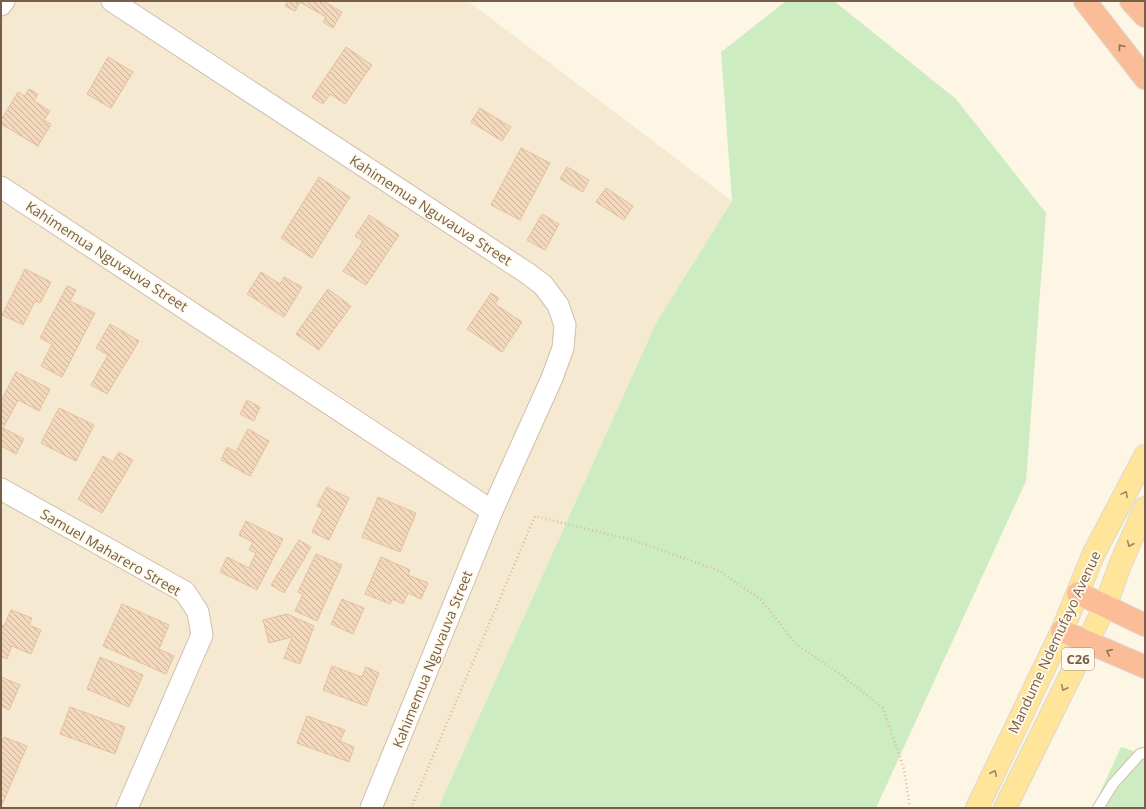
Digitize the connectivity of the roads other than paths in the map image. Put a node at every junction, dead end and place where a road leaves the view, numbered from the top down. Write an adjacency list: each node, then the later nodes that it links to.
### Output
1 (4, 1): 5 (street)
2 (112, 1): 12 (street, Kahimemua Nguvauva Street)
3 (1085, 1): 7 (highway, one-way to 3)
4 (1131, 1): 6 (highway)
5 (1, 5)
6 (1145, 16)
7 (1145, 78)
8 (1, 187): 12 (street, Kahimemua Nguvauva Street)
9 (1145, 456): 13 (main road, Mandume Ndemufayo Avenue / C26, one-way to 9)
10 (1, 489): 20 (street, Samuel Maharero Street)
11 (1145, 508): 14 (main road, Mandume Ndemufayo Avenue / C26, one-way to 14)
12 (492, 511): 21 (street, Kahimemua Nguvauva Street)
13 (1078, 593): 14 (highway); 16 (main road, Mandume Ndemufayo Avenue / C26)
14 (1105, 606): 15 (highway); 17 (main road, Mandume Ndemufayo Avenue / C26)
15 (1145, 625)
16 (1062, 631): 17 (highway); 22 (main road, Mandume Ndemufayo Avenue / C26, one-way to 16)
17 (1087, 642): 18 (highway, one-way to 17); 23 (main road, Mandume Ndemufayo Avenue / C26, one-way to 23)
18 (1145, 667)
19 (1145, 753): 24 (lane)
20 (127, 808)
21 (371, 808)
22 (977, 808)
23 (1006, 808)
24 (1098, 808)

